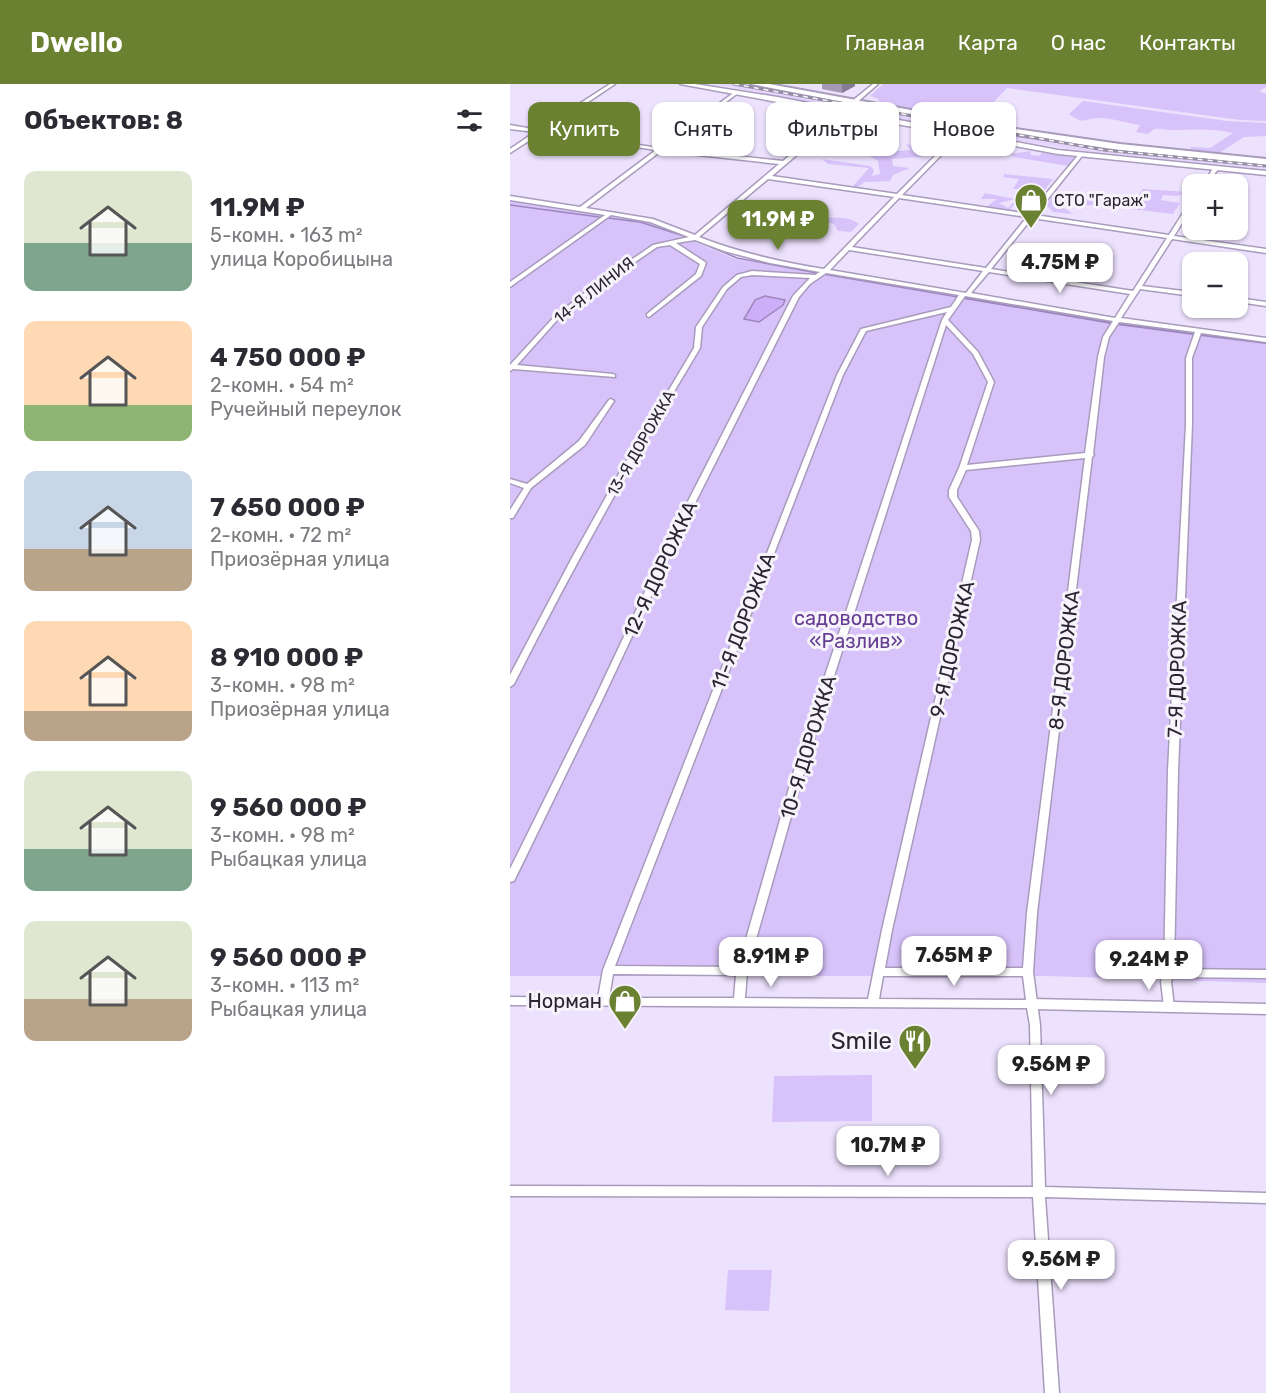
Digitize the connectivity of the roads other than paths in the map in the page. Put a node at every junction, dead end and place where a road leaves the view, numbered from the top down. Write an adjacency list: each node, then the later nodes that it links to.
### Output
1 (613, 84): 7 (street)
2 (683, 84): 6 (street)
3 (755, 84): 10 (highway)
4 (766, 84): 10 (highway)
5 (876, 84): 10 (street)
6 (736, 92): 8 (street); 9 (street)
7 (586, 102)
8 (722, 102)
9 (787, 102)
10 (855, 102)
11 (899, 109): 22 (highway)
12 (510, 127): 13 (street)
13 (528, 130)
14 (528, 140): 16 (street)
15 (1016, 145): 18 (street)
16 (510, 151)
17 (652, 154): 30 (street)
18 (1080, 155): 24 (street); 32 (street, 10-Я ДОРОЖКА)
19 (721, 156): 23 (street)
20 (792, 156): 23 (street)
21 (937, 156): 28 (street, 12-Я ДОРОЖКА)
22 (1266, 161)
23 (784, 163): 27 (street)
24 (1216, 168): 25 (street); 26 (street)
25 (1266, 172)
26 (1212, 174)
27 (768, 177): 28 (street); 34 (street)
28 (895, 197): 32 (street); 37 (street, 12-Я ДОРОЖКА)
29 (510, 198): 30 (street)
30 (581, 209): 31 (street)
31 (611, 213): 34 (street); 42 (street)
32 (1031, 217): 35 (street); 39 (street, 10-Я ДОРОЖКА)
33 (1182, 217): 35 (street, 8-Я ДОРОЖКА)
34 (695, 238): 36 (street, 14-Я ЛИНИЯ); 40 (street)
35 (1168, 238): 38 (street); 43 (street, 8-Я ДОРОЖКА)
36 (670, 242): 49 (street); 54 (street, 14-Я ЛИНИЯ)
37 (847, 248): 39 (street); 40 (street, 12-Я ДОРОЖКА)
38 (1266, 251)
39 (987, 270): 43 (street); 45 (street, 10-Я ДОРОЖКА)
40 (825, 271): 41 (street, 12-Я ДОРОЖКА); 45 (street)
41 (816, 277): 62 (street, 13-Я ДОРОЖКА); 63 (street, 12-Я ДОРОЖКА)
42 (510, 285)
43 (1137, 290): 44 (street); 51 (street, 8-Я ДОРОЖКА)
44 (1182, 293)
45 (965, 295): 48 (street, 10-Я ДОРОЖКА); 51 (street)
46 (1248, 301): 47 (street)
47 (1266, 304)
48 (952, 309): 50 (street, 10-Я ДОРОЖКА); 64 (street, 11-Я ДОРОЖКА)
49 (649, 315)
50 (945, 320): 58 (street, 9-Я ДОРОЖКА); 65 (street, 10-Я ДОРОЖКА)
51 (1119, 320): 52 (street); 57 (street, 8-Я ДОРОЖКА)
52 (1198, 332): 53 (street); 68 (street, 7-Я ДОРОЖКА)
53 (1266, 340)
54 (511, 365): 55 (street)
55 (613, 376)
56 (611, 401): 60 (street)
57 (1090, 455): 58 (street); 67 (street, 8-Я ДОРОЖКА)
58 (963, 468): 66 (street, 9-Я ДОРОЖКА)
59 (510, 481): 60 (street)
60 (528, 487): 61 (street)
61 (510, 516)
62 (510, 684)
63 (510, 879)
64 (608, 970): 65 (street); 71 (street, 11-Я ДОРОЖКА)
65 (742, 971): 72 (street, 10-Я ДОРОЖКА)
66 (879, 972): 67 (street); 73 (street, 9-Я ДОРОЖКА)
67 (1028, 972): 74 (street, 8-Я ДОРОЖКА)
68 (1169, 973): 69 (street); 75 (street, 7-Я ДОРОЖКА)
69 (1266, 974)
70 (510, 1001): 71 (street)
71 (603, 1002): 72 (street)
72 (739, 1002): 73 (street)
73 (873, 1002): 74 (street)
74 (1032, 1004): 75 (street); 78 (street, 8-Я ДОРОЖКА)
75 (1169, 1007): 76 (street)
76 (1266, 1009)
77 (510, 1191): 78 (street)
78 (1039, 1192): 79 (street); 80 (street, 8-Я ДОРОЖКА)
79 (1266, 1198)
80 (1052, 1393)

